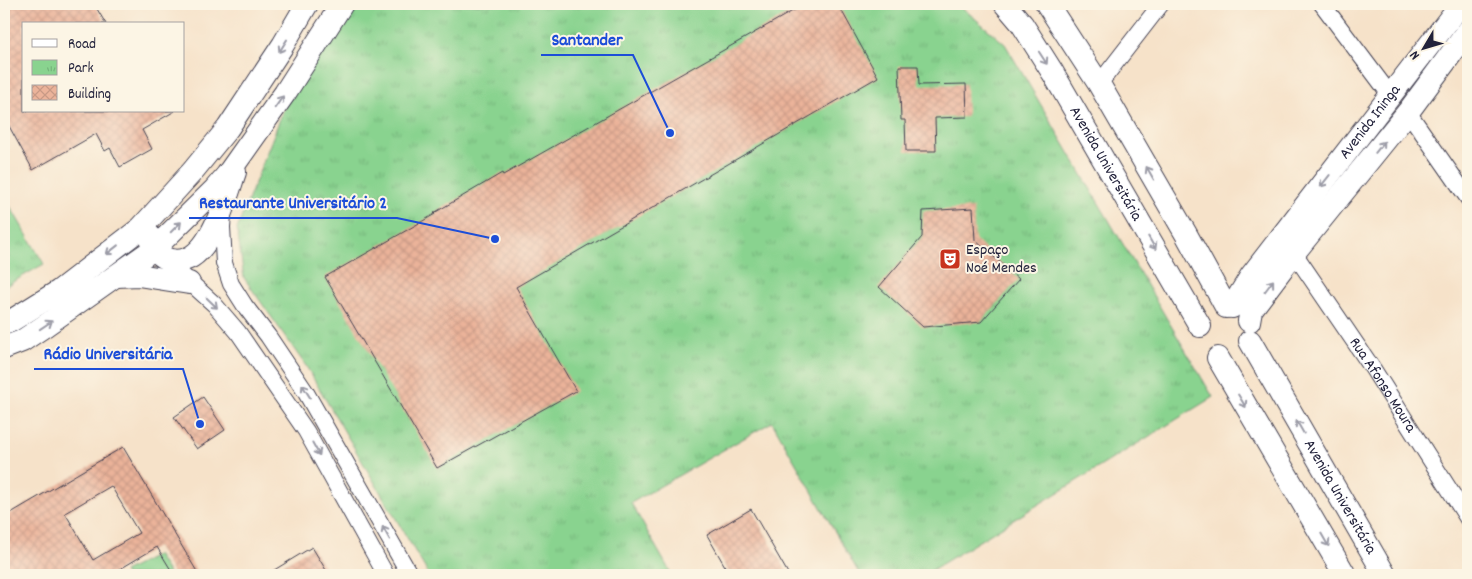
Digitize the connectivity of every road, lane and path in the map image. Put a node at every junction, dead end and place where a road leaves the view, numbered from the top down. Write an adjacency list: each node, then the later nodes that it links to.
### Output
1 (307, 4): 16 (main road, one-way to 16)
2 (342, 4): 13 (main road, one-way to 2)
3 (1005, 4): 8 (main road, Avenida Universitária)
4 (1048, 4): 8 (main road); 10 (main road, Avenida Universitária)
5 (1161, 4): 10 (street)
6 (1322, 4): 11 (street)
7 (1462, 4): 11 (main road, Avenida Ininga)
8 (1022, 24): 23 (main road, Avenida Universitária, one-way to 23)
9 (1468, 30): 12 (main road, Avenida Ininga)
10 (1099, 84): 21 (main road, Avenida Universitária, one-way to 10)
11 (1391, 96): 12 (main road); 17 (main road, Avenida Ininga, one-way to 17)
12 (1408, 112): 14 (street); 17 (main road, Avenida Ininga, one-way to 12)
13 (241, 155): 15 (main road); 18 (main road, one-way to 13)
14 (1468, 198)
15 (224, 204): 18 (main road); 28 (street, one-way to 15)
16 (151, 217): 18 (main road); 22 (main road, one-way to 22)
17 (1287, 247): 21 (main road); 26 (street, Rua Afonso Moura)
18 (160, 253): 19 (main road); 20 (street)
19 (117, 276): 20 (main road); 24 (main road, one-way to 19)
20 (189, 283): 27 (street, one-way to 27)
21 (1239, 319): 23 (main road); 25 (main road); 30 (main road, Avenida Universitária, one-way to 21)
22 (4, 324)
23 (1200, 326): 25 (main road)
24 (4, 348)
25 (1218, 358): 29 (main road, one-way to 29)
26 (1468, 519)
27 (386, 575)
28 (410, 575)
29 (1345, 575)
30 (1385, 575)

